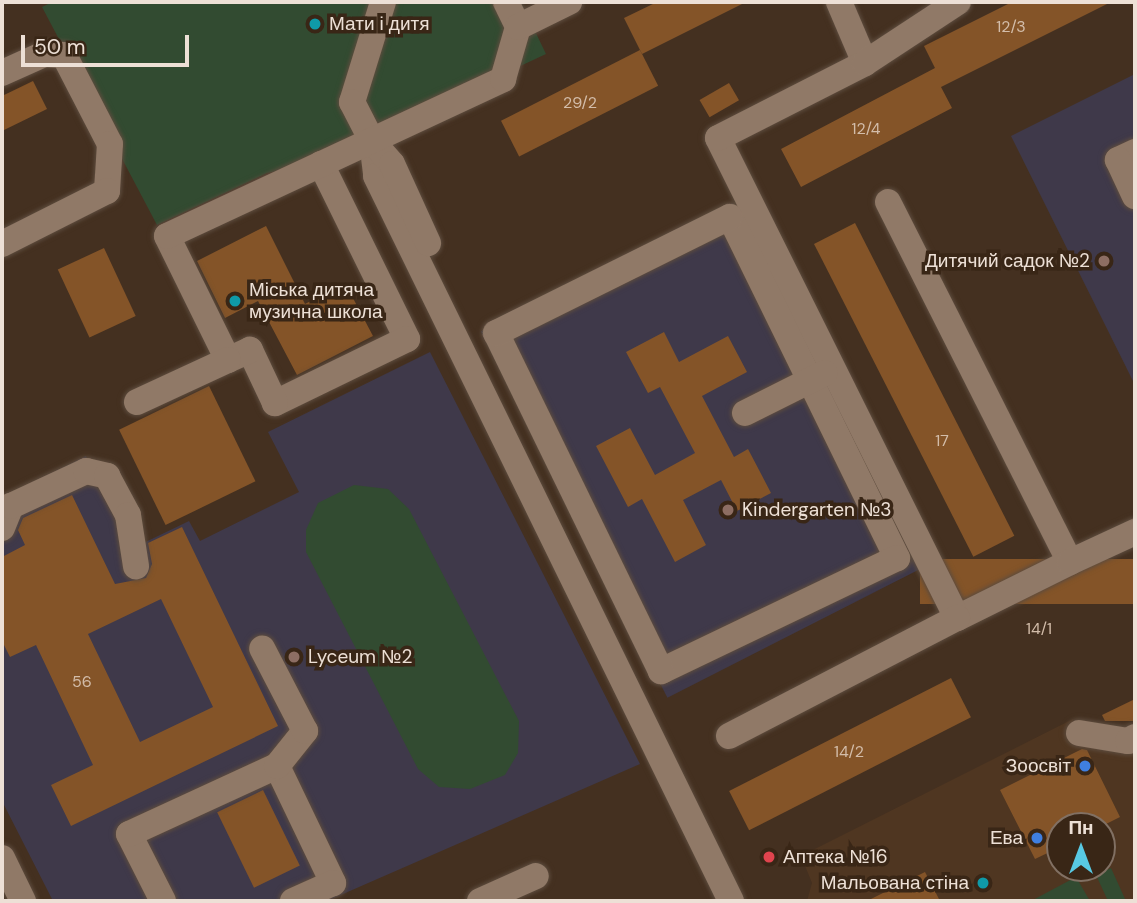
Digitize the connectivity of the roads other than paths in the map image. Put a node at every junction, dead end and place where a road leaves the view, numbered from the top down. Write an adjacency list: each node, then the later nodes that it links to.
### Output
1 (383, 2): 9 (street)
2 (506, 2): 6 (street)
3 (569, 2): 6 (street)
4 (838, 2): 7 (street)
5 (958, 2): 7 (street)
6 (518, 27): 9 (street)
7 (865, 63): 16 (street)
8 (2, 73): 14 (street)
9 (372, 141): 11 (street); 35 (street); 36 (street)
10 (1135, 152): 12 (street)
11 (321, 164): 15 (street); 15 (street)
12 (1135, 196)
13 (888, 202): 21 (street)
14 (2, 244)
15 (228, 360): 17 (street)
16 (821, 375): 16 (street); 18 (street); 23 (street)
17 (137, 402)
18 (745, 413)
19 (2, 528): 22 (street)
20 (1135, 532): 21 (street)
21 (1070, 562): 23 (street)
22 (136, 566)
23 (957, 618): 26 (street)
24 (262, 648): 28 (street)
25 (1079, 733): 27 (street)
26 (729, 736)
27 (1133, 745)
28 (277, 766): 32 (street); 33 (street)
29 (2, 858): 31 (street)
30 (536, 876): 34 (street)
31 (23, 901)
32 (163, 901)
33 (293, 901)
34 (480, 901)
35 (731, 901)
36 (749, 901)

